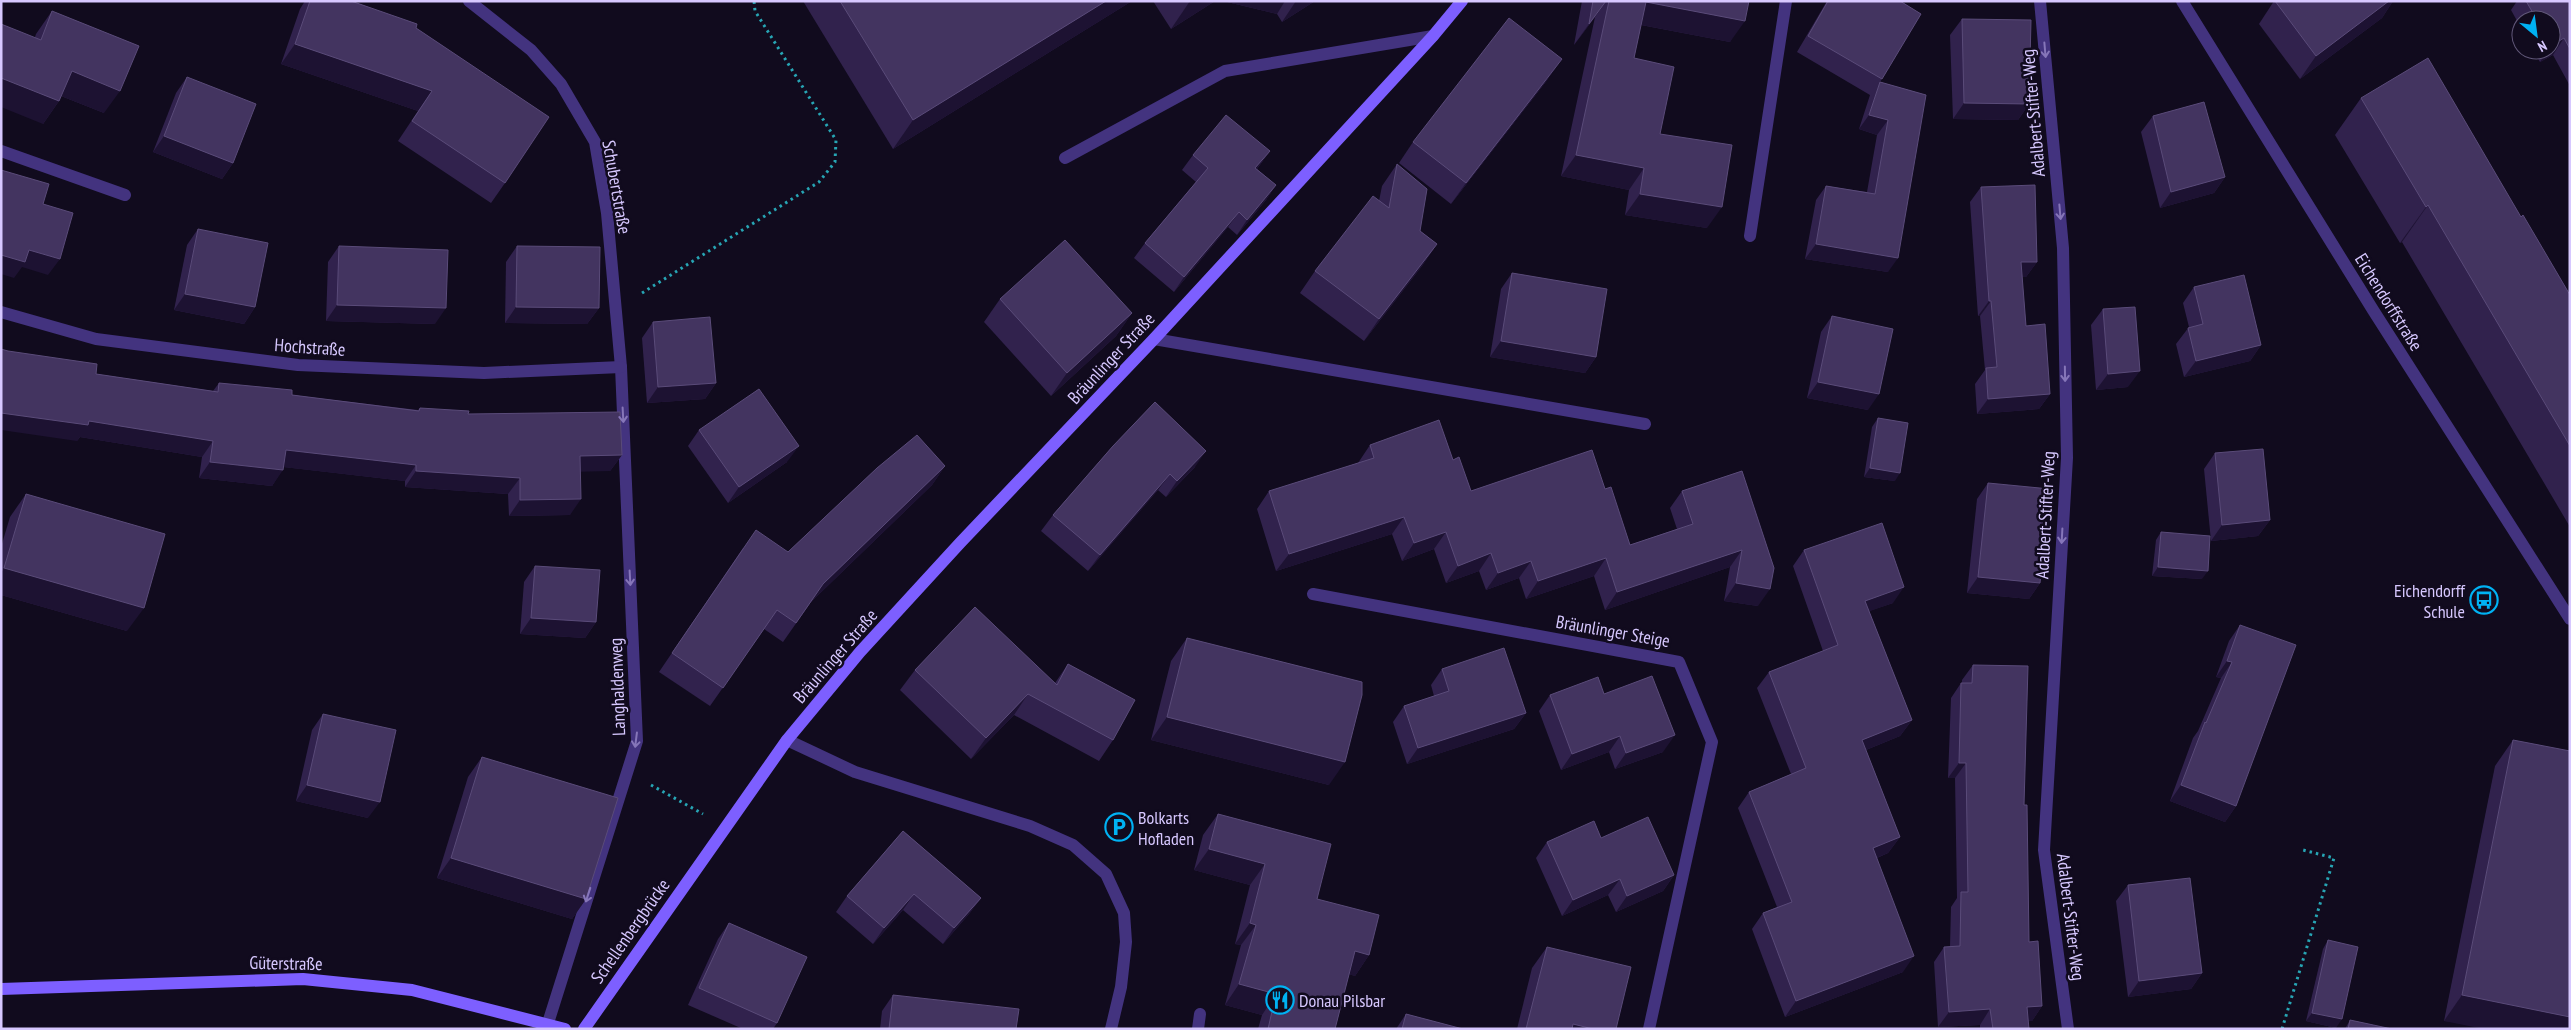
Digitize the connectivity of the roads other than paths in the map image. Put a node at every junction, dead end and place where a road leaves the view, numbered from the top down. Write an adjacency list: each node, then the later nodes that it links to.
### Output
1 (469, 1): 13 (street, Schubertstraße)
2 (1462, 1): 6 (main road, Bräunlinger Straße)
3 (1786, 1): 10 (street)
4 (2040, 1): 27 (street, Adalbert-Stifter-Weg, one-way to 27)
5 (2182, 1): 16 (street, Eichendorffstraße)
6 (1433, 36): 8 (street); 12 (main road, Bräunlinger Straße)
7 (1, 151): 9 (street)
8 (1065, 158)
9 (125, 195)
10 (1750, 236)
11 (1, 312): 13 (street, Hochstraße)
12 (1154, 339): 14 (street); 17 (main road, Bräunlinger Straße)
13 (621, 367): 21 (street, Langhaldenweg, one-way to 21)
14 (1645, 424)
15 (1313, 594): 26 (street, Bräunlinger Steige)
16 (2570, 619)
17 (787, 740): 18 (main road, Bräunlinger Straße); 24 (street)
18 (705, 853): 23 (main road, Schellenbergbrücke)
19 (1, 989): 21 (main road, Güterstraße)
20 (1200, 1014): 25 (street)
21 (548, 1023): 22 (main road, Güterstraße)
22 (565, 1029)
23 (584, 1029)
24 (1111, 1029)
25 (1198, 1029)
26 (1649, 1029)
27 (2068, 1029)

